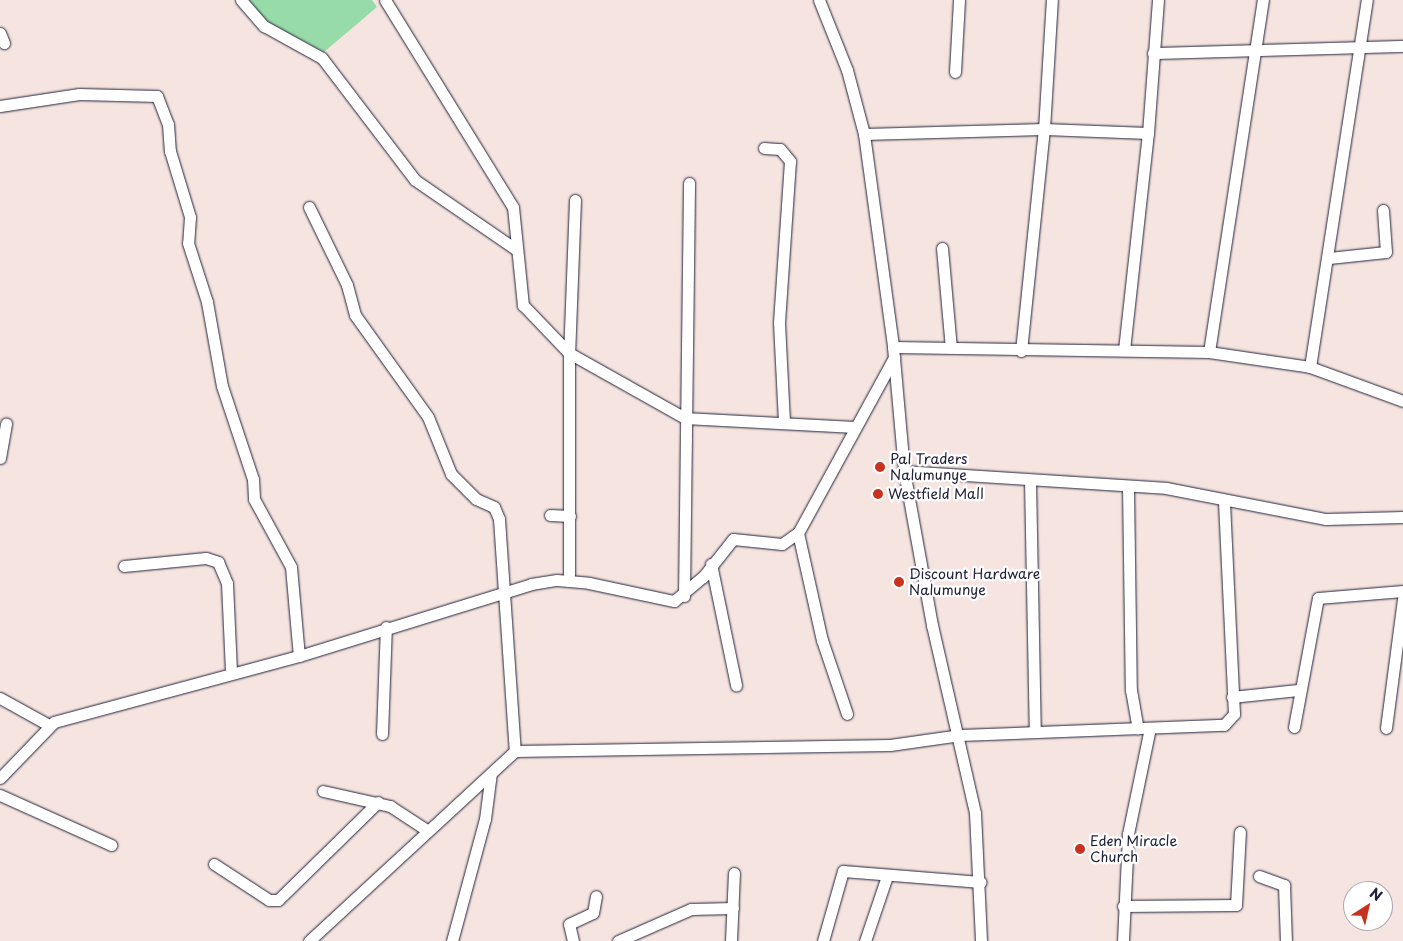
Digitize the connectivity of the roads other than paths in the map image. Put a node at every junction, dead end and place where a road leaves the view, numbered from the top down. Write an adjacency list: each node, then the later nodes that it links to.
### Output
1 (241, 0): 24 (street)
2 (385, 0): 24 (street)
3 (819, 0): 17 (street)
4 (960, 0): 13 (street)
5 (1052, 0): 15 (street)
6 (1158, 0): 12 (street)
7 (1263, 0): 11 (street)
8 (1367, 0): 10 (street)
9 (1403, 46): 10 (street)
10 (1361, 47): 11 (street); 25 (street)
11 (1255, 48): 12 (street); 30 (street)
12 (1153, 53): 16 (street)
13 (955, 72)
14 (0, 106): 55 (street)
15 (1044, 129): 16 (street); 17 (street); 28 (street)
16 (1148, 133): 27 (street)
17 (864, 134): 29 (street)
18 (764, 148): 35 (street)
19 (688, 183): 34 (street)
20 (574, 200): 31 (street)
21 (309, 207): 50 (street)
22 (1383, 210): 25 (street)
23 (942, 248): 26 (street)
24 (517, 250): 31 (street)
25 (1329, 258): 32 (street)
26 (951, 348): 28 (street); 29 (street)
27 (1124, 350): 28 (street); 30 (street)
28 (1021, 351)
29 (894, 352): 37 (street); 39 (street)
30 (1209, 352): 32 (street)
31 (569, 353): 34 (street); 44 (street)
32 (1310, 367): 33 (street)
33 (1403, 401)
34 (685, 418): 35 (street); 52 (street)
35 (784, 423): 37 (street)
36 (6, 424): 38 (street)
37 (854, 427): 46 (street)
38 (0, 458)
39 (904, 471): 40 (street); 68 (street)
40 (1030, 480): 41 (street); 66 (street)
41 (1128, 487): 42 (street); 64 (street)
42 (1224, 500): 45 (street); 60 (street)
43 (550, 515): 44 (street)
44 (570, 516): 49 (street)
45 (1403, 517)
46 (798, 532): 47 (street); 61 (street)
47 (711, 564): 52 (street); 57 (street)
48 (124, 566): 56 (street)
49 (569, 581): 50 (street); 52 (street)
50 (508, 591): 54 (street); 69 (street)
51 (1403, 591): 58 (street)
52 (684, 596)
53 (1403, 598): 65 (street)
54 (386, 627): 55 (street); 67 (street)
55 (299, 656): 56 (street)
56 (231, 672): 62 (street)
57 (736, 685)
58 (1298, 690): 60 (street); 63 (street)
59 (0, 698): 62 (street)
60 (1232, 698): 64 (street)
61 (847, 714)
62 (49, 724): 71 (street)
63 (1294, 727)
64 (1144, 728): 66 (street); 84 (street)
65 (1386, 728)
66 (1035, 732): 68 (street)
67 (382, 734)
68 (960, 735): 69 (street); 82 (street)
69 (515, 751): 70 (street)
70 (491, 773): 75 (street); 89 (street)
71 (0, 778)
72 (322, 791): 74 (street)
73 (0, 795): 77 (street)
74 (378, 802): 75 (street); 78 (street)
75 (428, 831): 88 (street)
76 (1240, 832): 84 (street)
77 (110, 845)
78 (214, 864)
79 (734, 873): 85 (street)
80 (887, 876): 82 (street); 93 (street); 94 (street)
81 (1259, 876): 86 (street)
82 (980, 882): 95 (street)
83 (596, 896): 90 (street)
84 (1123, 906): 96 (street)
85 (733, 908): 87 (street); 92 (street)
86 (1286, 926)
87 (645, 936): 91 (street)
88 (309, 941)
89 (452, 941)
90 (573, 941)
91 (618, 941)
92 (731, 941)
93 (823, 941)
94 (867, 941)
95 (981, 941)
96 (1123, 941)

